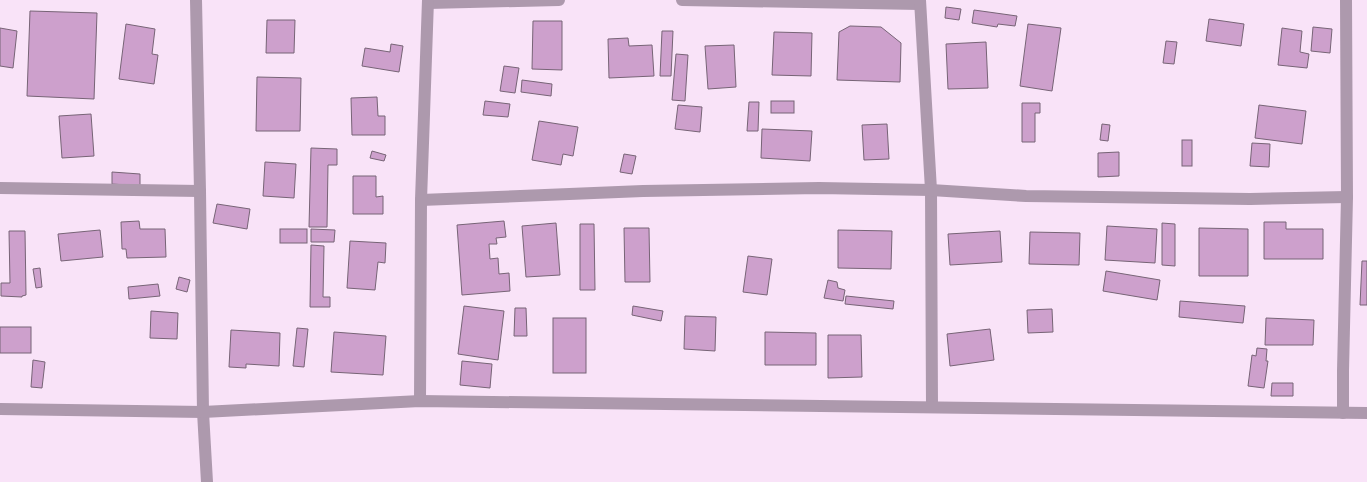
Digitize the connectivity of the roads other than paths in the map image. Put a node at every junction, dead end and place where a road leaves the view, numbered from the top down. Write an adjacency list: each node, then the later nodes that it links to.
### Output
1 (196, 0): 9 (street)
2 (559, 0): 5 (street)
3 (682, 0): 6 (street)
4 (1346, 0): 10 (street)
5 (428, 2): 11 (street)
6 (920, 2): 8 (street)
7 (0, 188): 9 (street)
8 (931, 190): 10 (street); 11 (street); 13 (street)
9 (200, 191): 15 (street)
10 (1347, 197): 16 (street)
11 (421, 200): 12 (street)
12 (420, 401): 13 (street); 15 (street)
13 (932, 407): 16 (street)
14 (0, 409): 15 (street)
15 (203, 412): 18 (street)
16 (1344, 413): 17 (street)
17 (1367, 413)
18 (207, 482)

